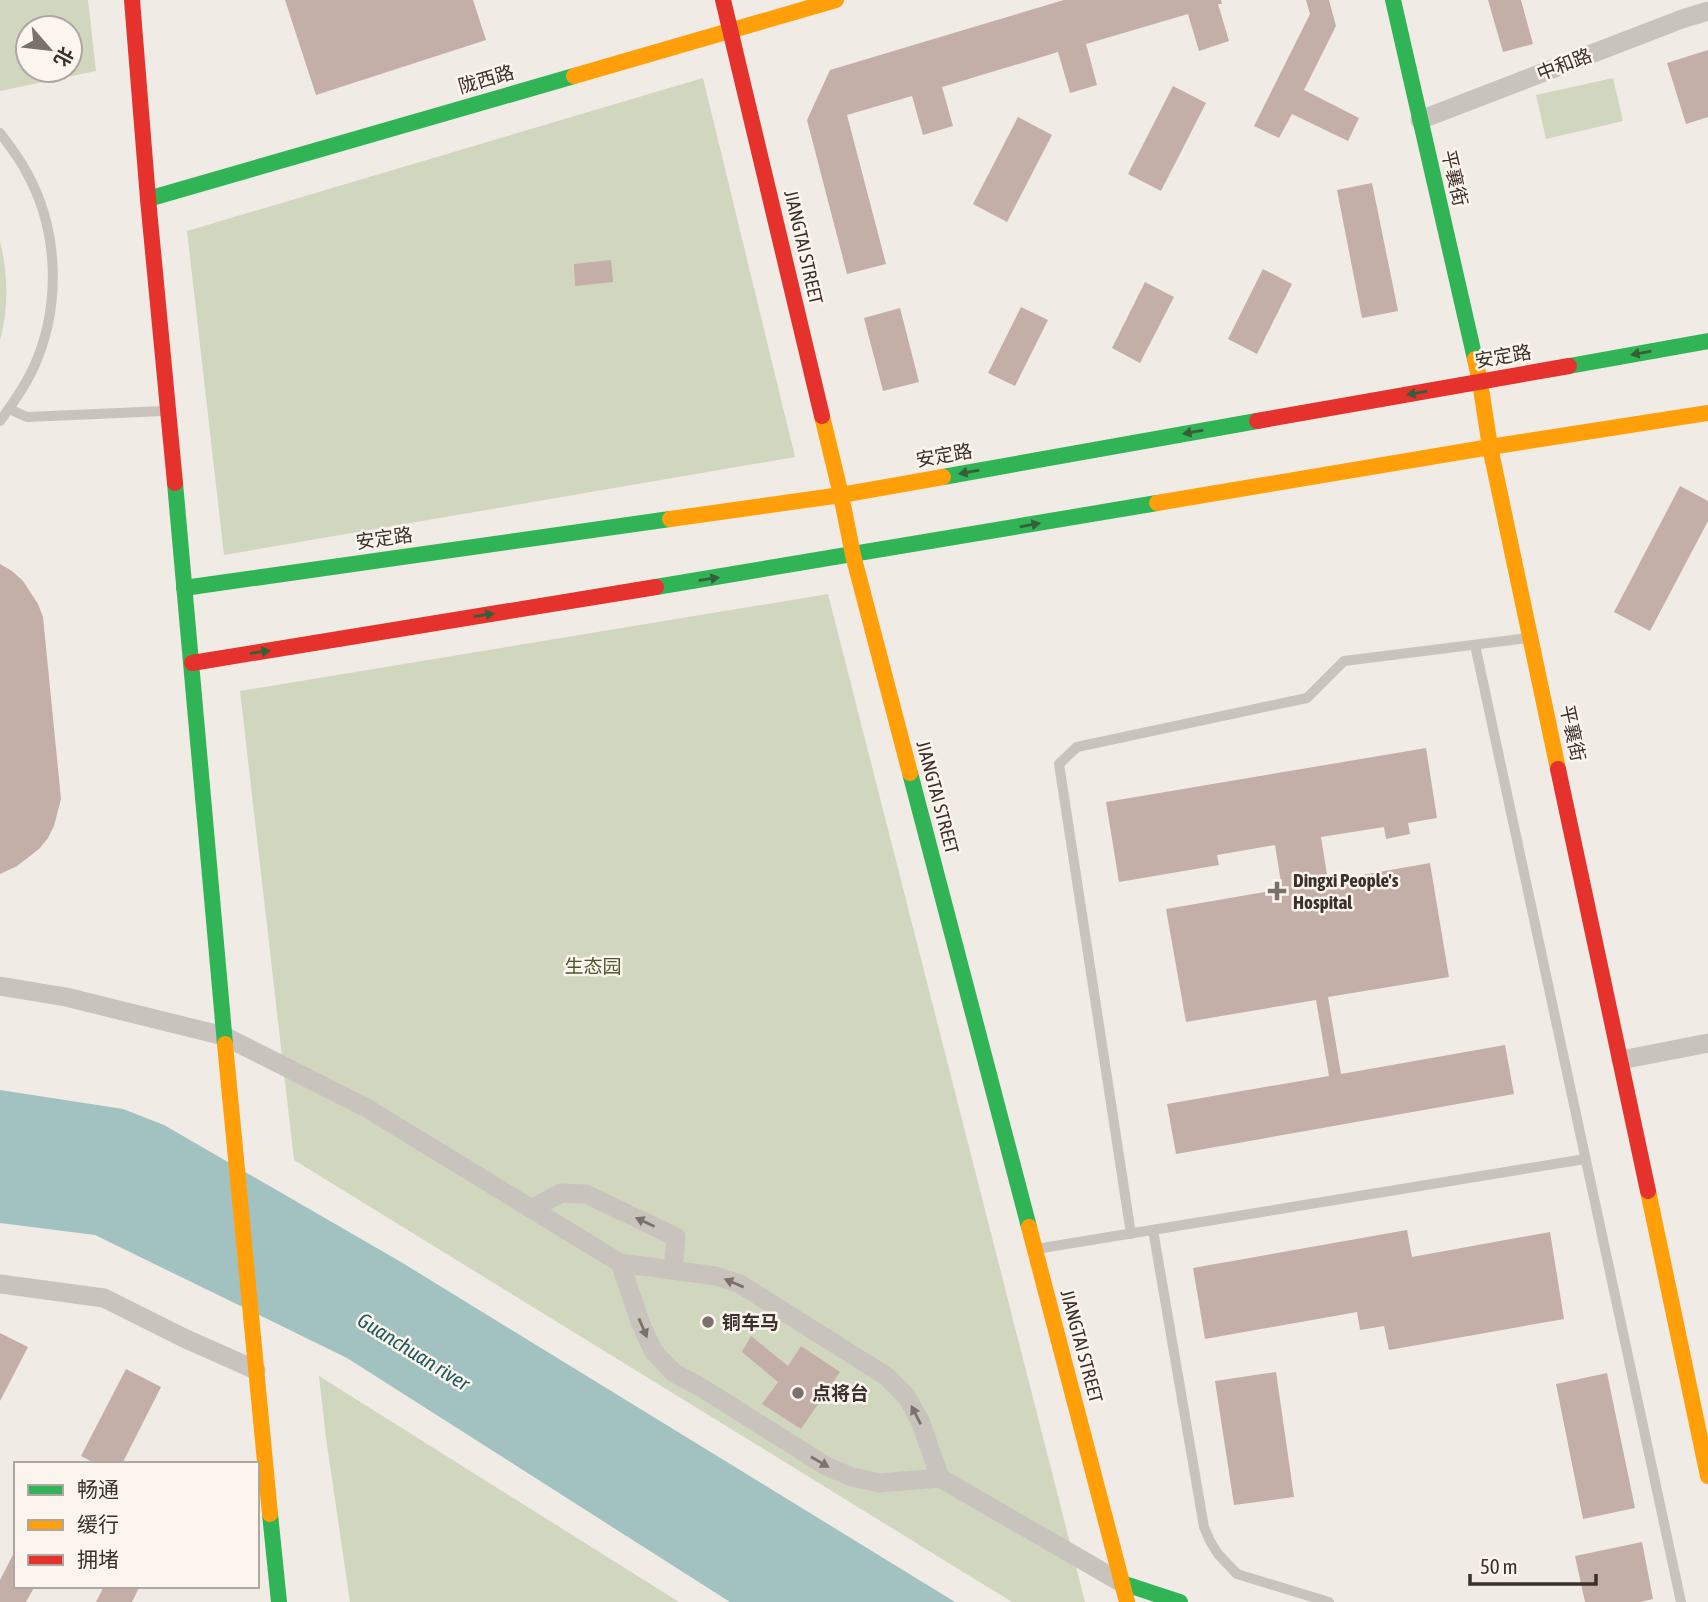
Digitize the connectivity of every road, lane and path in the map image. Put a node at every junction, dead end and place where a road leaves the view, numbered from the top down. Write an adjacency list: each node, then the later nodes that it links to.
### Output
1 (132, 0): 9 (street)
2 (723, 0): 6 (street, JIANGTAI STREET)
3 (836, 0): 6 (street, 陇西路)
4 (1393, 0): 7 (street, 平襄街)
5 (1708, 11): 7 (street, 中和路)
6 (731, 30): 9 (street, 陇西路); 17 (street, JIANGTAI STREET)
7 (1420, 120): 11 (street, 平襄街)
8 (0, 134): 12 (lane)
9 (148, 199): 13 (street)
10 (1708, 341): 11 (street, 安定路, one-way to 11)
11 (1480, 382): 16 (street, 平襄街); 17 (street, 安定路, one-way to 17)
12 (9, 409): 13 (lane); 15 (lane)
13 (168, 411): 19 (street)
14 (1708, 413): 16 (street)
15 (0, 421)
16 (1490, 447): 18 (street, one-way to 16); 20 (street, 平襄街)
17 (841, 495): 18 (street, JIANGTAI STREET); 19 (street, 安定路)
18 (853, 555): 22 (street, one-way to 18); 31 (street, JIANGTAI STREET)
19 (184, 588): 22 (street)
20 (1531, 638): 21 (lane); 26 (street, 平襄街)
21 (1475, 645): 27 (lane); 30 (lane)
22 (192, 663): 24 (street)
23 (0, 986): 24 (street)
24 (224, 1036): 28 (street); 35 (street)
25 (1708, 1043): 26 (street)
26 (1621, 1060): 36 (street, 平襄街)
27 (1585, 1159): 29 (lane); 43 (lane)
28 (531, 1209): 32 (street); 33 (street, one-way to 28)
29 (1153, 1230): 30 (lane); 42 (lane)
30 (1131, 1234): 31 (lane)
31 (1035, 1250): 38 (street, JIANGTAI STREET)
32 (620, 1264): 33 (street); 37 (street, one-way to 37)
33 (673, 1270): 37 (street, one-way to 33)
34 (0, 1284): 35 (street)
35 (256, 1370): 39 (street)
36 (1708, 1475)
37 (940, 1478): 38 (street)
38 (1122, 1583): 40 (street, JIANGTAI STREET); 41 (street)
39 (279, 1602)
40 (1127, 1602)
41 (1180, 1602)
42 (1329, 1602)
43 (1681, 1602)

